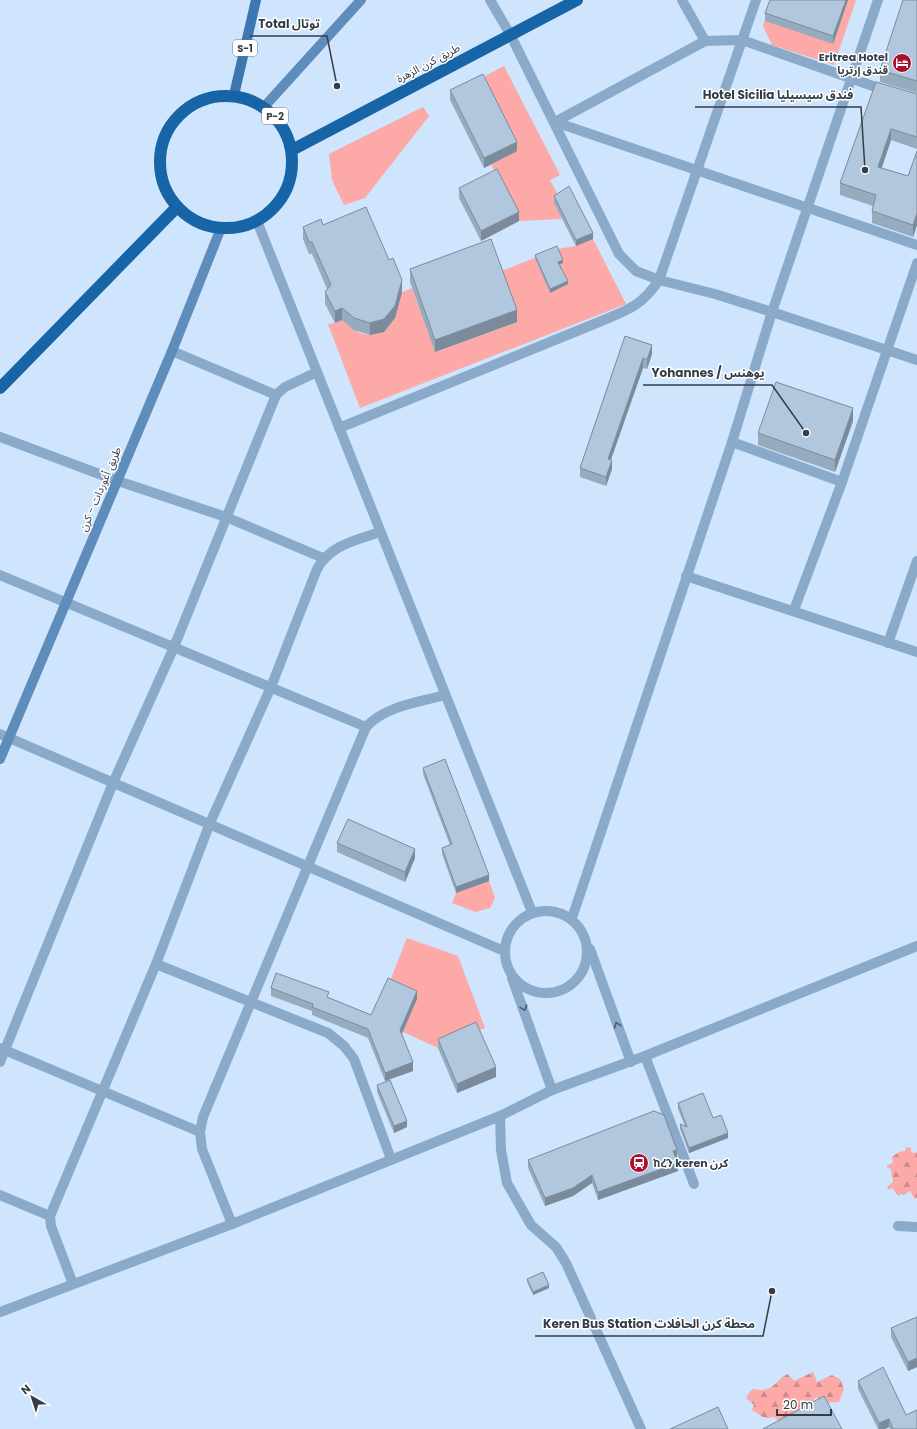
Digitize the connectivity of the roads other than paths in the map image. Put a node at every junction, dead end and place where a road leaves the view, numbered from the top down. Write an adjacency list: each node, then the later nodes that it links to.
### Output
1 (256, 0): 13 (main road, S-1)
2 (361, 0): 14 (street)
3 (490, 0): 8 (street)
4 (577, 0): 8 (highway, طريق كرن الزهرة)
5 (682, 0): 10 (street)
6 (756, 0): 9 (street)
7 (878, 0): 11 (street)
8 (510, 34): 15 (street); 16 (highway, طريق كرن الزهرة)
9 (742, 40): 10 (street); 11 (street); 17 (street)
10 (705, 41): 15 (street)
11 (850, 79): 12 (street); 19 (street)
12 (895, 93)
13 (234, 95): 14 (highway, P-2); 18 (highway, P-2)
14 (264, 107): 16 (highway, P-2)
15 (555, 122): 17 (street); 24 (street)
16 (292, 150): 20 (highway, P-2)
17 (698, 169): 19 (street); 24 (street)
18 (177, 207): 21 (highway, P-2); 30 (highway)
19 (808, 207): 22 (street); 25 (street)
20 (257, 221): 21 (highway, P-2); 29 (street)
21 (221, 228): 27 (street, طريق أغوردات - كرن)
22 (917, 245)
23 (917, 264): 26 (street)
24 (659, 280): 25 (street); 32 (street)
25 (772, 312): 26 (street); 34 (street)
26 (887, 350): 28 (street); 36 (street)
27 (172, 351): 31 (street); 35 (street, طريق أغوردات - كرن)
28 (917, 360)
29 (317, 372): 31 (street); 32 (street)
30 (0, 388)
31 (276, 395): 37 (street)
32 (339, 428): 38 (street)
33 (0, 437): 35 (street)
34 (732, 442): 36 (street); 42 (street)
35 (118, 481): 37 (street); 43 (street, طريق أغوردات - كرن)
36 (842, 482): 44 (street)
37 (226, 517): 39 (street); 46 (street)
38 (380, 532): 39 (street); 49 (street)
39 (323, 558): 48 (street)
40 (917, 561): 45 (street)
41 (0, 575): 43 (street)
42 (686, 576): 44 (street); 57 (street)
43 (67, 601): 46 (street); 51 (street, طريق أغوردات - كرن)
44 (794, 610): 45 (street)
45 (888, 643): 47 (street)
46 (174, 647): 48 (street); 53 (street)
47 (917, 652)
48 (270, 687): 50 (street); 54 (street)
49 (445, 695): 50 (street); 56 (street)
50 (366, 726): 55 (street)
51 (4, 736): 52 (street, طريق أغوردات - كرن); 53 (street)
52 (0, 759)
53 (113, 783): 54 (street); 64 (street)
54 (210, 823): 55 (street); 61 (street)
55 (308, 865): 60 (street); 63 (street)
56 (532, 912): 57 (street); 60 (street)
57 (572, 918): 58 (street)
58 (586, 940): 62 (street); 67 (street, one-way to 58)
59 (917, 946): 65 (street)
60 (504, 952): 62 (street)
61 (156, 964): 63 (street); 69 (street)
62 (509, 972): 68 (street, one-way to 68)
63 (251, 1002): 71 (street); 72 (street)
64 (2, 1049): 66 (street); 69 (street)
65 (645, 1056): 67 (street); 73 (street)
66 (0, 1062)
67 (631, 1062): 68 (street)
68 (552, 1090): 70 (street)
69 (102, 1092): 71 (street); 75 (street)
70 (500, 1116): 72 (street); 81 (street)
71 (200, 1132): 76 (street)
72 (391, 1159): 76 (street)
73 (694, 1184)
74 (0, 1195): 75 (street)
75 (50, 1216): 79 (street)
76 (232, 1224): 79 (street)
77 (898, 1226): 78 (street)
78 (917, 1227)
79 (73, 1284): 80 (street)
80 (0, 1312)
81 (641, 1429)

